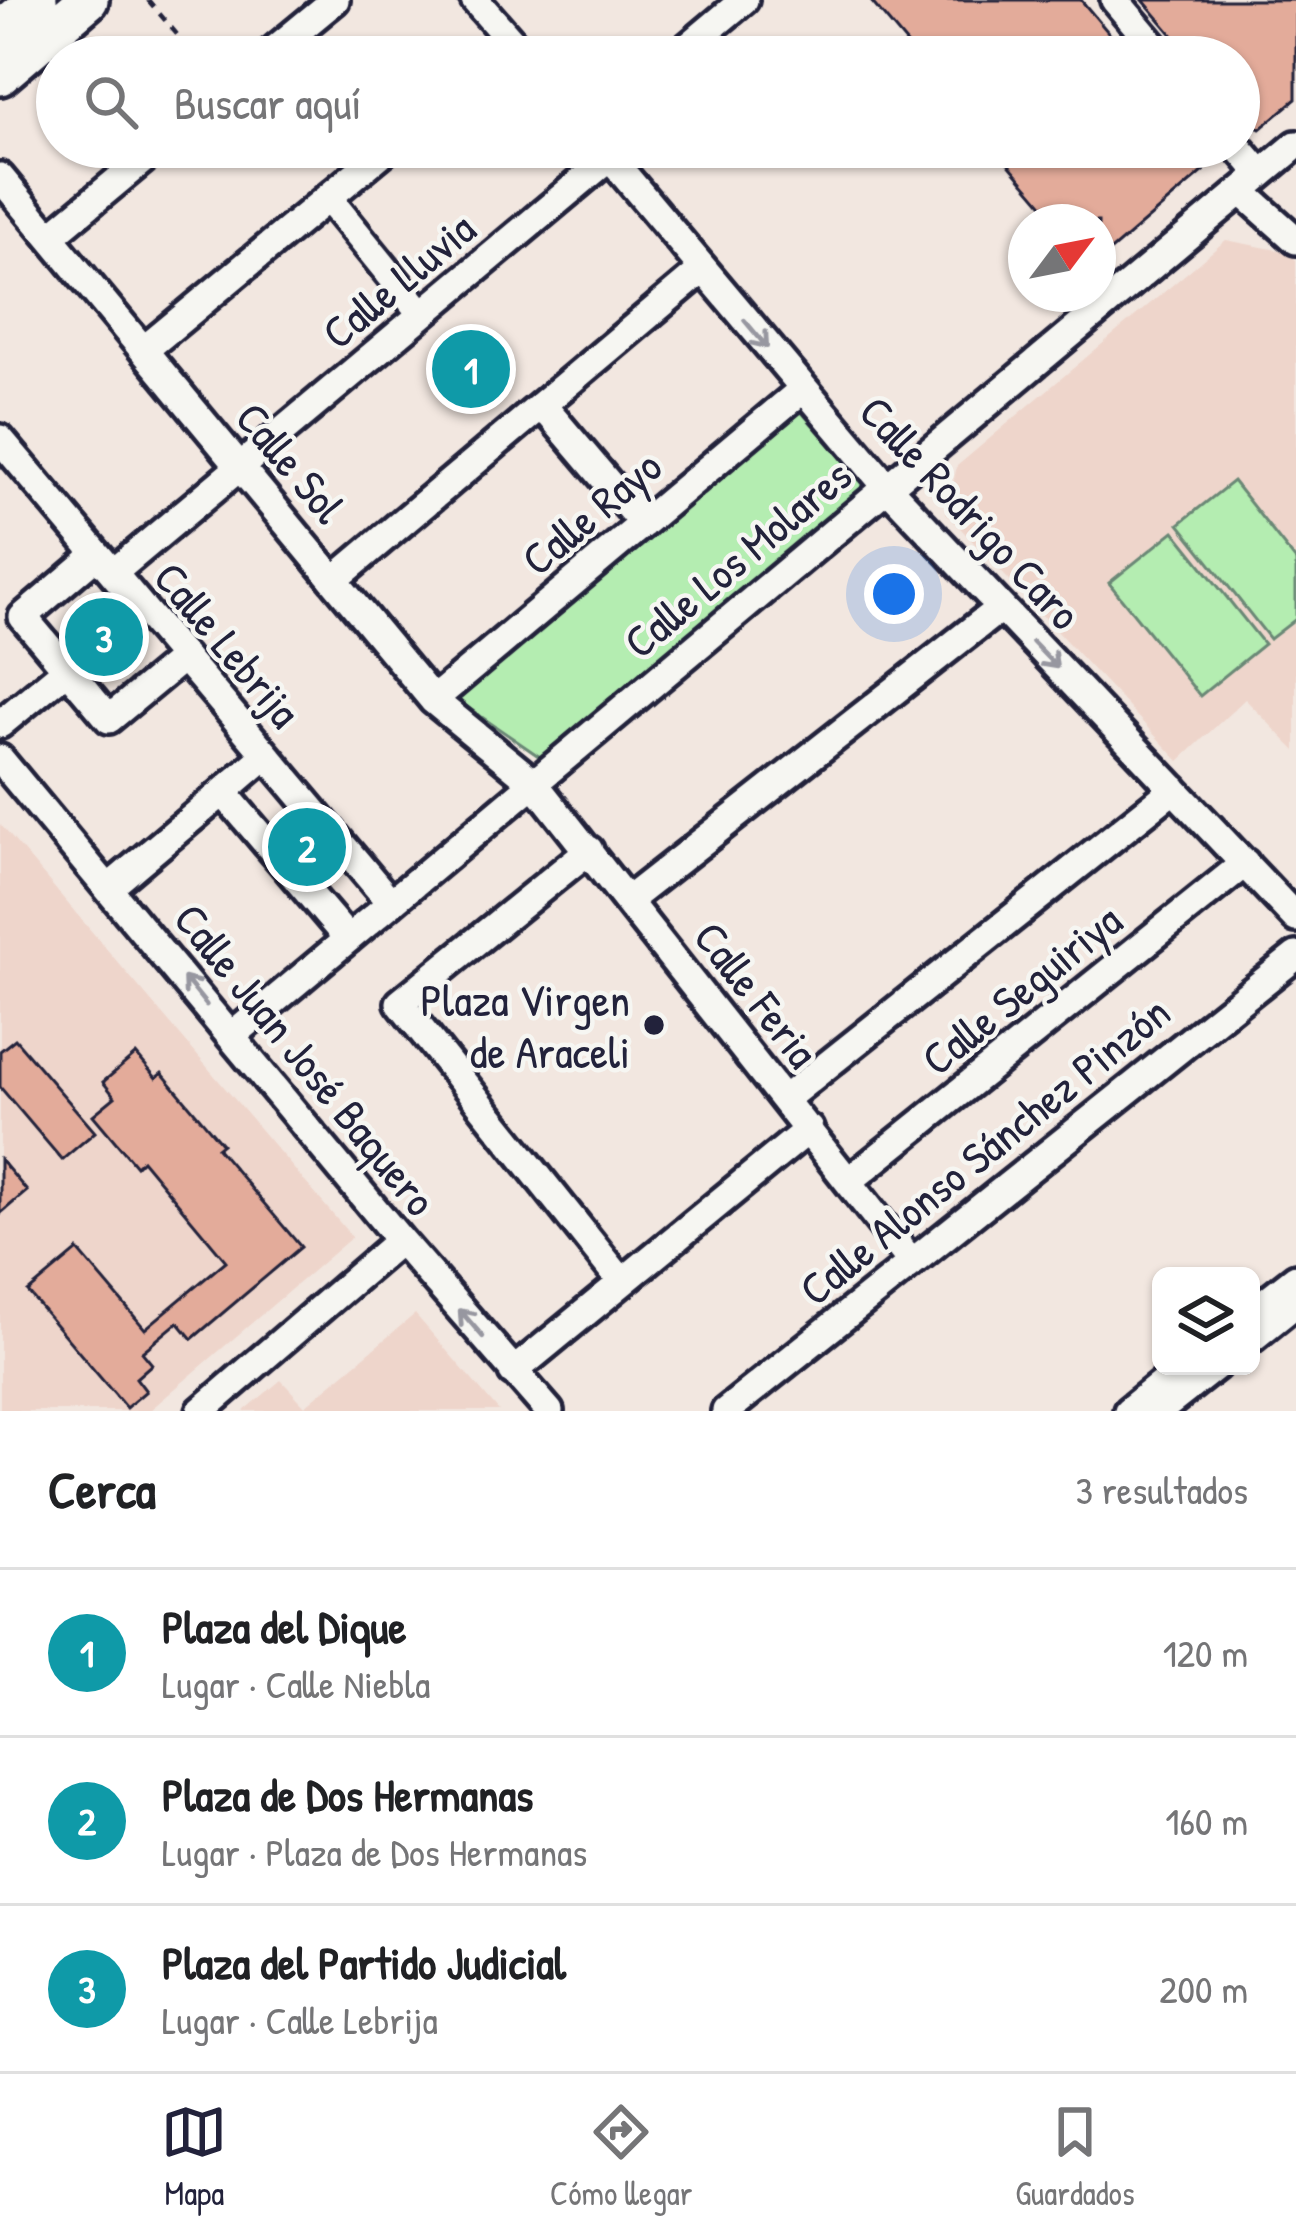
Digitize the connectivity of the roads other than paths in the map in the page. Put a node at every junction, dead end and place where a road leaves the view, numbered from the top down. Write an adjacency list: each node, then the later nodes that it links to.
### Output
1 (37, 0): 7 (street)
2 (88, 0): 8 (street)
3 (335, 0): 9 (street)
4 (476, 0): 10 (street)
5 (744, 0): 11 (street)
6 (1115, 0): 12 (street)
7 (0, 32)
8 (46, 36)
9 (291, 36)
10 (500, 36)
11 (701, 36)
12 (1145, 36)
13 (36, 44): 14 (street)
14 (0, 75)
15 (1296, 145): 22 (street, Calle Los Molares)
16 (133, 168): 25 (street)
17 (364, 168): 23 (street)
18 (588, 168): 28 (street, Calle Lluvia)
19 (619, 168): 27 (street, Calle Rodrigo Caro)
20 (1246, 168): 22 (street)
21 (0, 177): 24 (street, Calle Sol)
22 (1251, 182): 26 (street); 34 (street, Calle Los Molares)
23 (328, 198): 28 (street); 29 (street)
24 (10, 209): 25 (street, Calle Sol)
25 (51, 236): 29 (street, Calle Sol)
26 (1296, 240)
27 (702, 270): 30 (street, Calle Rodrigo Caro, one-way to 30); 31 (street)
28 (422, 314): 33 (street, Calle Lluvia)
29 (144, 350): 33 (street, Calle Sol)
30 (803, 389): 34 (street, Calle Rodrigo Caro); 35 (street, Calle Rayo)
31 (542, 405): 35 (street); 37 (street)
32 (5, 454): 36 (street, Calle Lebrija)
33 (240, 468): 36 (street, Calle Lluvia); 37 (street, Calle Sol)
34 (887, 488): 38 (street, Calle Rodrigo Caro); 45 (street, Calle Los Molares)
35 (643, 524): 41 (street, Calle Rayo)
36 (105, 564): 39 (street, Calle Lebrija); 40 (street, Calle Lluvia)
37 (334, 580): 41 (street, Calle Sol)
38 (1000, 608): 46 (street, Calle Rodrigo Caro, one-way to 46); 51 (street)
39 (184, 657): 40 (street); 43 (street, Calle Lebrija)
40 (67, 669): 42 (street)
41 (433, 700): 45 (street, Calle Sol)
42 (0, 724)
43 (266, 755): 47 (street); 52 (street, Calle Lebrija)
44 (0, 760): 50 (street, Calle Juan José Baquero)
45 (534, 783): 48 (street, Calle Feria); 52 (street, Calle Los Molares)
46 (1174, 789): 49 (street, Calle Rodrigo Caro); 57 (street)
47 (223, 792): 50 (street); 54 (street)
48 (589, 850): 51 (street, Calle Feria); 63 (street)
49 (1245, 863): 53 (street, Calle Rodrigo Caro); 59 (street, Calle Seguiriya)
50 (110, 886): 56 (street, Calle Juan José Baquero, one-way to 50)
51 (628, 900): 57 (street, Calle Feria)
52 (392, 903): 54 (street, Calle Los Molares)
53 (1296, 918)
54 (348, 939): 56 (street, Calle Los Molares)
55 (1296, 956): 61 (street, Calle Alonso Sánchez Pinzón)
56 (232, 1036): 60 (street, Calle Juan José Baquero)
57 (785, 1098): 58 (street, Calle Feria)
58 (809, 1129): 59 (street, Calle Feria); 63 (street)
59 (850, 1180): 61 (street, Calle Feria)
60 (400, 1240): 67 (street, Calle Juan José Baquero, one-way to 60); 70 (street)
61 (910, 1260): 72 (street, Calle Alonso Sánchez Pinzón)
62 (1296, 1278): 65 (street)
63 (622, 1282): 67 (street)
64 (1296, 1303): 66 (street)
65 (1260, 1306)
66 (1260, 1332)
67 (513, 1372): 71 (street, Calle Juan José Baquero)
68 (1173, 1375): 73 (street)
69 (1205, 1375): 74 (street)
70 (202, 1411)
71 (549, 1411)
72 (726, 1411)
73 (1128, 1411)
74 (1159, 1411)

